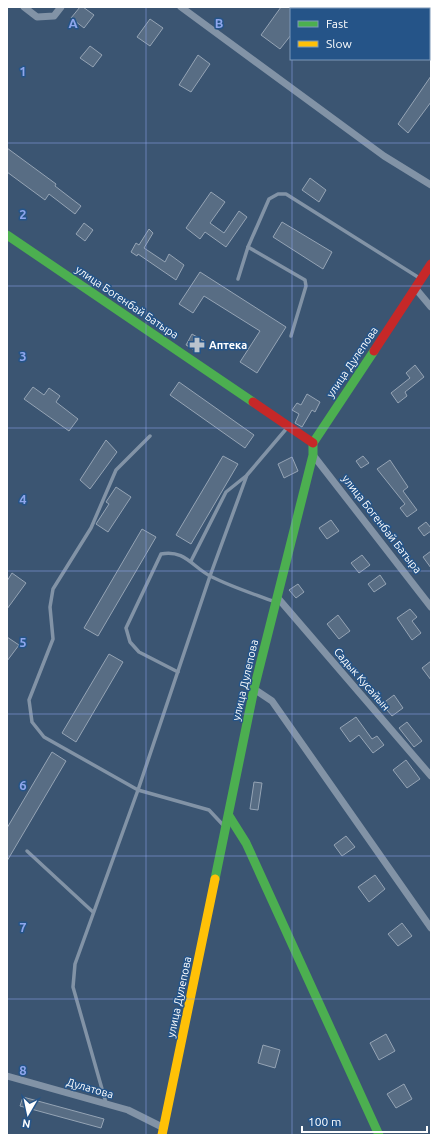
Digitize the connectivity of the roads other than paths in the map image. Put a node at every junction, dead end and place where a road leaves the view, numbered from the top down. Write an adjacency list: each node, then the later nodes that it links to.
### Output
1 (24, 7): 2 (street)
2 (61, 7)
3 (181, 7): 4 (street)
4 (431, 185)
5 (7, 235): 13 (street, улица Богенбай Батыра)
6 (248, 247): 8 (lane); 9 (lane); 12 (lane)
7 (431, 264): 9 (street, улица Дулепова)
8 (238, 279)
9 (422, 279): 10 (street, улица Дулепова)
10 (416, 289): 11 (street); 15 (street, улица Дулепова)
11 (431, 306)
12 (291, 336)
13 (287, 427): 15 (street, улица Богенбай Батыра); 17 (lane)
14 (150, 436): 25 (lane)
15 (312, 443): 16 (street, улица Дулепова)
16 (313, 455): 20 (street, улица Дулепова); 21 (street, улица Богенбай Батыра)
17 (247, 474): 18 (lane); 19 (lane)
18 (192, 561): 19 (lane); 22 (lane)
19 (210, 576): 20 (lane); 22 (lane)
20 (276, 600): 23 (street, улица Дулепова); 24 (street, Садык Кусайын)
21 (431, 607)
22 (178, 672): 25 (lane)
23 (254, 689): 26 (street, улица Дулепова); 30 (street)
24 (431, 776)
25 (138, 790): 27 (lane); 29 (lane)
26 (229, 816): 27 (street, улица Дулепова); 34 (street)
27 (226, 829): 33 (street, улица Дулепова)
28 (27, 851): 29 (lane)
29 (93, 912): 32 (lane)
30 (431, 928)
31 (7, 1076): 32 (street, Дулатова)
32 (106, 1104): 33 (street, Дулатова)
33 (163, 1131)
34 (379, 1135)

